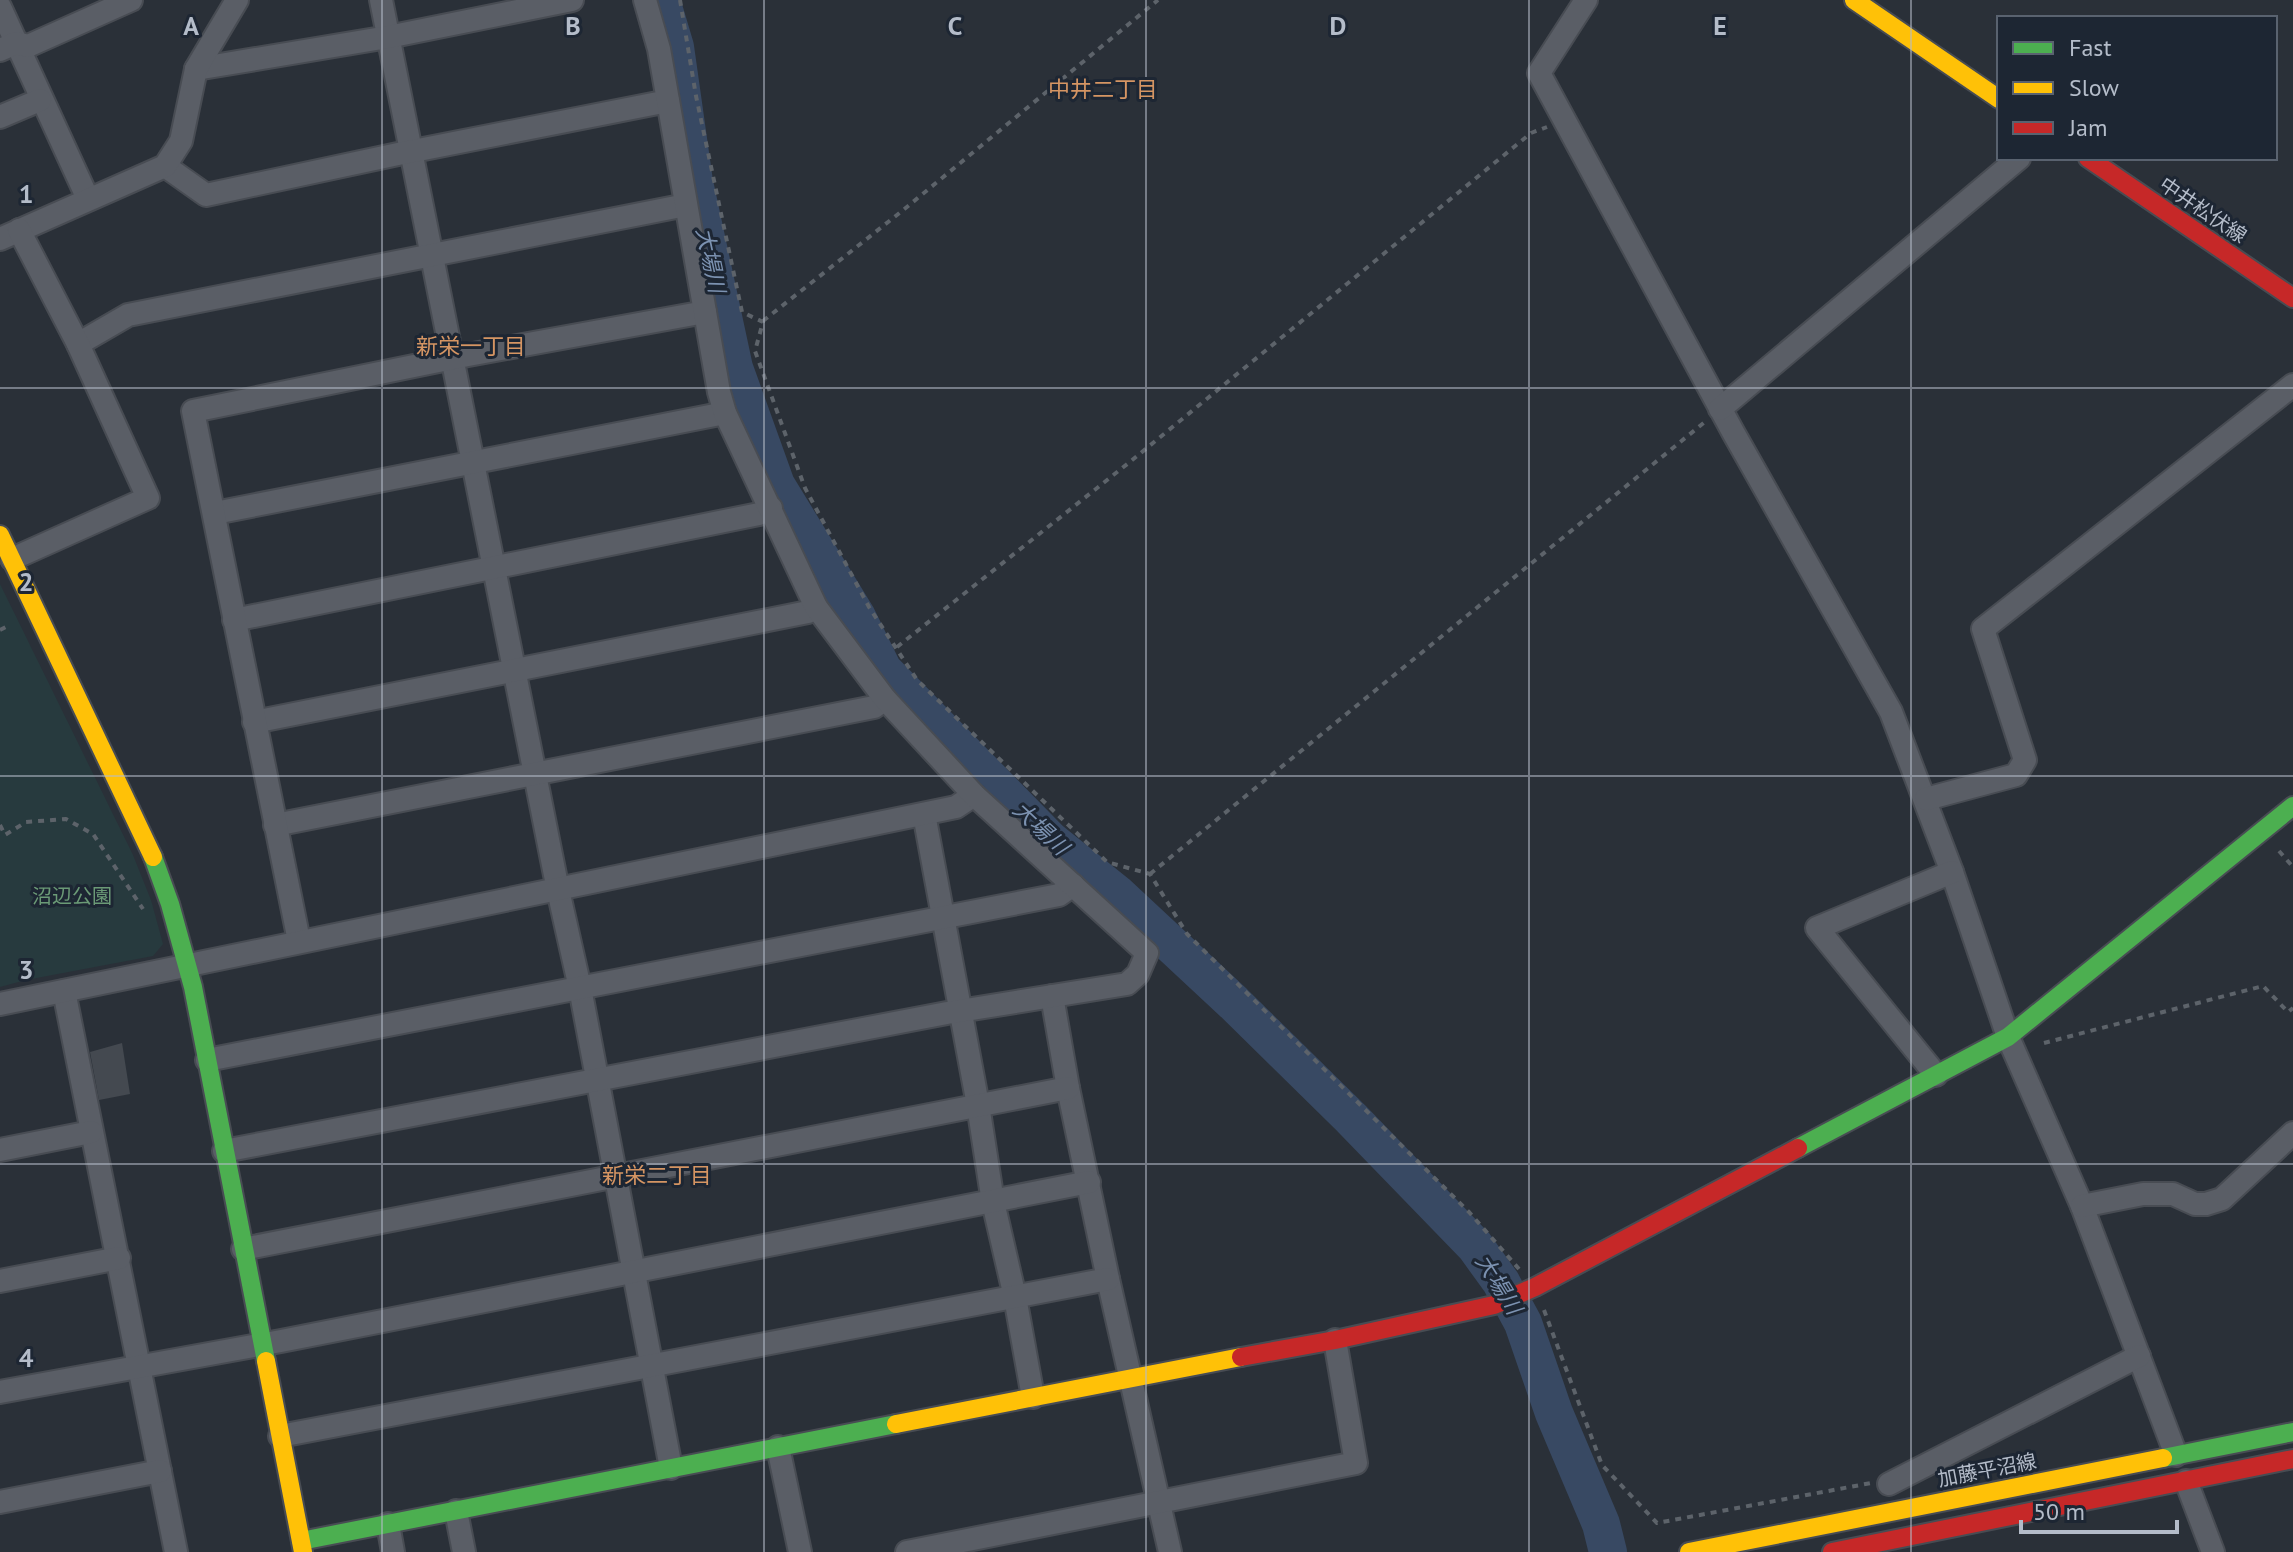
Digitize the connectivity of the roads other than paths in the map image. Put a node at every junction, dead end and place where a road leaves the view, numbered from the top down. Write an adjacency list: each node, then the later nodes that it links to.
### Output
1 (131, 0): 10 (street)
2 (237, 0): 11 (street)
3 (381, 0): 9 (street)
4 (572, 0): 9 (street)
5 (645, 0): 14 (street)
6 (1586, 0): 29 (street)
7 (1854, 0): 12 (street)
8 (0, 7): 10 (street)
9 (388, 37): 11 (street); 16 (street)
10 (8, 46): 13 (street)
11 (196, 69): 19 (street)
12 (1997, 98)
13 (40, 100): 15 (street); 20 (street)
14 (668, 101): 16 (street); 21 (street)
15 (0, 117)
16 (411, 152): 19 (street); 23 (street)
17 (2017, 160): 29 (street)
18 (2091, 160): 24 (street, 中井松伏線)
19 (165, 166): 20 (street)
20 (88, 199): 22 (street)
21 (686, 205): 23 (street); 25 (street)
22 (10, 235): 26 (street)
23 (430, 255): 26 (street); 27 (street)
24 (2293, 298)
25 (705, 312): 27 (street); 30 (street)
26 (78, 344): 35 (street)
27 (453, 358): 31 (street); 33 (street)
28 (2293, 385): 44 (street)
29 (1720, 409): 44 (street)
30 (725, 413): 31 (street); 32 (street)
31 (473, 463): 33 (street); 36 (street)
32 (771, 508): 36 (street); 37 (street)
33 (215, 513): 38 (street)
34 (0, 535): 35 (street)
35 (12, 559): 53 (street)
36 (493, 566): 38 (street); 39 (street)
37 (816, 607): 39 (street); 40 (street)
38 (234, 620): 41 (street)
39 (514, 670): 41 (street); 42 (street)
40 (885, 699): 42 (street); 43 (street)
41 (254, 722): 47 (street)
42 (535, 773): 47 (street); 50 (street)
43 (974, 795): 46 (street); 49 (street)
44 (1926, 799): 48 (street)
45 (2293, 806): 59 (street)
46 (924, 814): 50 (street); 51 (street)
47 (275, 825): 52 (street)
48 (1952, 872): 59 (street); 61 (street)
49 (1073, 885): 51 (street); 56 (street)
50 (558, 890): 52 (street); 54 (street)
51 (942, 918): 54 (street); 58 (street)
52 (299, 941): 53 (street)
53 (188, 966): 55 (street); 60 (street)
54 (580, 988): 60 (street); 62 (street)
55 (64, 991): 57 (street); 65 (street)
56 (1052, 996): 58 (street); 63 (street)
57 (0, 1004)
58 (961, 1011): 62 (street); 64 (street)
59 (2008, 1037): 61 (street); 72 (street)
60 (207, 1060): 68 (street)
61 (1936, 1075): 79 (street)
62 (598, 1081): 68 (street); 69 (street)
63 (1068, 1088): 64 (street); 70 (street)
64 (978, 1105): 69 (street); 71 (street)
65 (91, 1132): 67 (street); 74 (street)
66 (2293, 1133): 72 (street)
67 (0, 1150)
68 (224, 1151): 73 (street)
69 (616, 1177): 73 (street); 75 (street)
70 (1089, 1182): 71 (street); 76 (street)
71 (993, 1202): 75 (street); 78 (street)
72 (2082, 1206): 81 (street)
73 (243, 1249): 80 (street)
74 (119, 1258): 77 (street); 82 (street)
75 (634, 1272): 80 (street); 83 (street)
76 (1108, 1279): 78 (street); 84 (street)
77 (0, 1281)
78 (1015, 1297): 83 (street); 86 (street)
79 (1335, 1340): 84 (street); 97 (street)
80 (262, 1342): 82 (street); 88 (street)
81 (2139, 1356): 90 (street); 95 (street)
82 (139, 1365): 85 (street); 93 (street)
83 (652, 1367): 88 (street); 92 (street)
84 (1130, 1378): 86 (street); 97 (street)
85 (0, 1392)
86 (1033, 1397): 89 (street)
87 (2293, 1432): 90 (street, 加藤平沼線)
88 (280, 1436): 100 (street)
89 (778, 1447): 92 (street); 104 (street)
90 (2176, 1455): 107 (street, 加藤平沼線)
91 (2293, 1459): 94 (street)
92 (671, 1468): 98 (street)
93 (160, 1471): 96 (street); 101 (street)
94 (2186, 1481): 108 (street); 109 (street)
95 (1886, 1482)
96 (0, 1502)
97 (1161, 1502): 105 (street); 106 (street)
98 (456, 1511): 99 (street); 103 (street)
99 (388, 1524): 100 (street); 102 (street)
100 (302, 1547)
101 (176, 1552)
102 (393, 1552)
103 (464, 1552)
104 (800, 1552)
105 (907, 1552)
106 (1170, 1552)
107 (1689, 1552)
108 (1832, 1552)
109 (2213, 1552)

